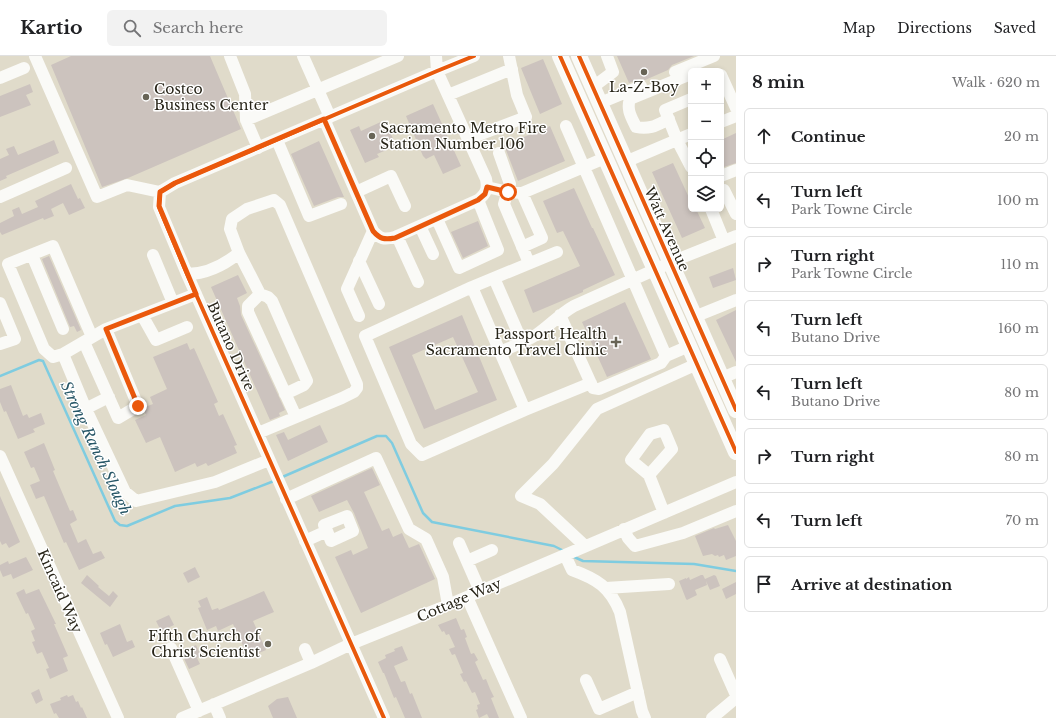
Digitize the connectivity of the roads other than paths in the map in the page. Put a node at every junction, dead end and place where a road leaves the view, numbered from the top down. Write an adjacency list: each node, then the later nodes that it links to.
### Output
1 (35, 56): 49 (street)
2 (230, 56): 31 (street)
3 (303, 56): 23 (street)
4 (398, 56): 23 (street)
5 (436, 56): 16 (street)
6 (474, 56): 16 (street)
7 (509, 56): 15 (street)
8 (560, 56): 40 (main road, Watt Avenue)
9 (579, 56): 22 (main road, Watt Avenue)
10 (607, 56): 22 (street)
11 (709, 57): 26 (street)
12 (24, 68): 18 (street)
13 (706, 68): 14 (street)
14 (717, 68)
15 (512, 69): 24 (street); 35 (street)
16 (437, 71): 24 (street); 29 (street)
17 (688, 75): 19 (street)
18 (0, 78)
19 (679, 79): 20 (street); 30 (street)
20 (688, 80)
21 (724, 84): 27 (street)
22 (593, 87): 26 (main road, Watt Avenue)
23 (318, 90): 29 (street); 31 (street)
24 (448, 95): 35 (street)
25 (688, 100): 30 (street)
26 (600, 102): 42 (main road, Watt Avenue)
27 (736, 108)
28 (736, 116): 32 (street)
29 (327, 118): 36 (street); 50 (street)
30 (669, 119): 37 (street)
31 (246, 120): 38 (street)
32 (724, 121)
33 (566, 126): 43 (street)
34 (688, 135): 37 (street)
35 (468, 139): 47 (street)
36 (277, 140): 38 (street); 55 (street)
37 (677, 140): 41 (street); 42 (street)
38 (258, 148): 49 (street)
39 (498, 153): 51 (street)
40 (605, 158): 43 (street); 73 (main road, Watt Avenue)
41 (688, 161)
42 (625, 162): 71 (main road, Watt Avenue)
43 (583, 167): 52 (street); 76 (street)
44 (66, 168): 53 (street)
45 (736, 170): 46 (street)
46 (724, 175)
47 (487, 187): 51 (street); 54 (street)
48 (724, 190): 58 (street)
49 (160, 192): 74 (street, Butano Drive)
50 (356, 192): 56 (street); 61 (street)
51 (508, 192): 52 (street); 64 (street)
52 (522, 193): 64 (street)
53 (0, 197)
54 (478, 200): 59 (street); 59 (street)
55 (341, 204)
56 (405, 206)
57 (713, 212): 63 (street)
58 (736, 214)
59 (437, 219): 60 (street)
60 (420, 226): 62 (street); 67 (street)
61 (373, 231): 62 (street); 70 (street)
62 (398, 236): 77 (street)
63 (732, 240): 71 (street)
64 (522, 247): 72 (street)
65 (557, 252): 72 (street)
66 (239, 253): 74 (street); 80 (street); 107 (street)
67 (433, 254)
68 (32, 255): 90 (street); 92 (street); 97 (street)
69 (153, 255): 83 (street)
70 (359, 261): 84 (street); 87 (street)
71 (670, 263): 73 (street); 88 (main road, Watt Avenue)
72 (529, 264): 75 (street)
73 (655, 270): 76 (street); 95 (main road, Watt Avenue)
74 (187, 274): 79 (street, Butano Drive)
75 (494, 278): 78 (street); 93 (street)
76 (632, 280): 86 (street); 98 (street)
77 (418, 282)
78 (472, 287): 96 (street); 105 (street)
79 (196, 294): 83 (street); 108 (street, Butano Drive)
80 (260, 294): 102 (street); 102 (street)
81 (736, 300): 88 (street)
82 (0, 303): 94 (street)
83 (173, 304): 85 (street)
84 (379, 304)
85 (142, 315): 89 (street); 91 (street)
86 (560, 315): 93 (street); 101 (street)
87 (359, 316)
88 (694, 317): 100 (main road, Watt Avenue)
89 (187, 327)
90 (63, 329)
91 (106, 329): 92 (street); 103 (street)
92 (88, 339): 97 (street); 103 (street)
93 (522, 342): 96 (street)
94 (0, 344)
95 (689, 346): 98 (street); 99 (main road, Watt Avenue)
96 (500, 352): 105 (street)
97 (63, 354): 104 (street)
98 (666, 356): 101 (street)
99 (697, 364): 109 (main road, Watt Avenue); 121 (street)
100 (729, 375): 106 (main road, Watt Avenue)
101 (591, 384): 105 (street)
102 (286, 394): 107 (street)
103 (109, 397): 104 (street)
104 (85, 408): 111 (street)
105 (525, 410)
106 (736, 410)
107 (296, 417): 108 (street)
108 (258, 433): 111 (street, Butano Drive)
109 (736, 452)
110 (1, 460): 142 (street, Kincaid Way)
111 (270, 460): 114 (street, Butano Drive)
112 (649, 475): 116 (street)
113 (736, 482): 116 (street, Cottage Way)
114 (286, 499): 119 (street, Butano Drive); 129 (street)
115 (736, 511): 117 (street)
116 (664, 513): 117 (street, Cottage Way)
117 (624, 530): 121 (street, Cottage Way)
118 (327, 532): 119 (street)
119 (300, 537): 130 (street, Butano Drive)
120 (459, 543): 124 (street)
121 (583, 547): 123 (street, Cottage Way)
122 (492, 550): 124 (street)
123 (565, 555): 126 (street); 127 (street, Cottage Way)
124 (467, 561): 127 (street)
125 (669, 584): 126 (street)
126 (606, 588): 136 (street)
127 (480, 591): 128 (street, Cottage Way)
128 (467, 596): 129 (street, Cottage Way); 146 (street)
129 (448, 604): 130 (street, Cottage Way)
130 (351, 644): 134 (street, Cottage Way); 145 (street, Butano Drive)
131 (171, 648): 140 (street)
132 (305, 649): 134 (street)
133 (720, 659): 137 (street)
134 (311, 663): 139 (street, Cottage Way)
135 (586, 680): 141 (street)
136 (638, 692): 141 (street); 147 (street)
137 (736, 694)
138 (736, 698): 148 (street)
139 (214, 704): 140 (street, Cottage Way); 144 (street)
140 (199, 711): 143 (street, Cottage Way)
141 (601, 714)
142 (118, 718)
143 (182, 718)
144 (220, 718)
145 (384, 718)
146 (521, 718)
147 (645, 718)
148 (712, 718)

